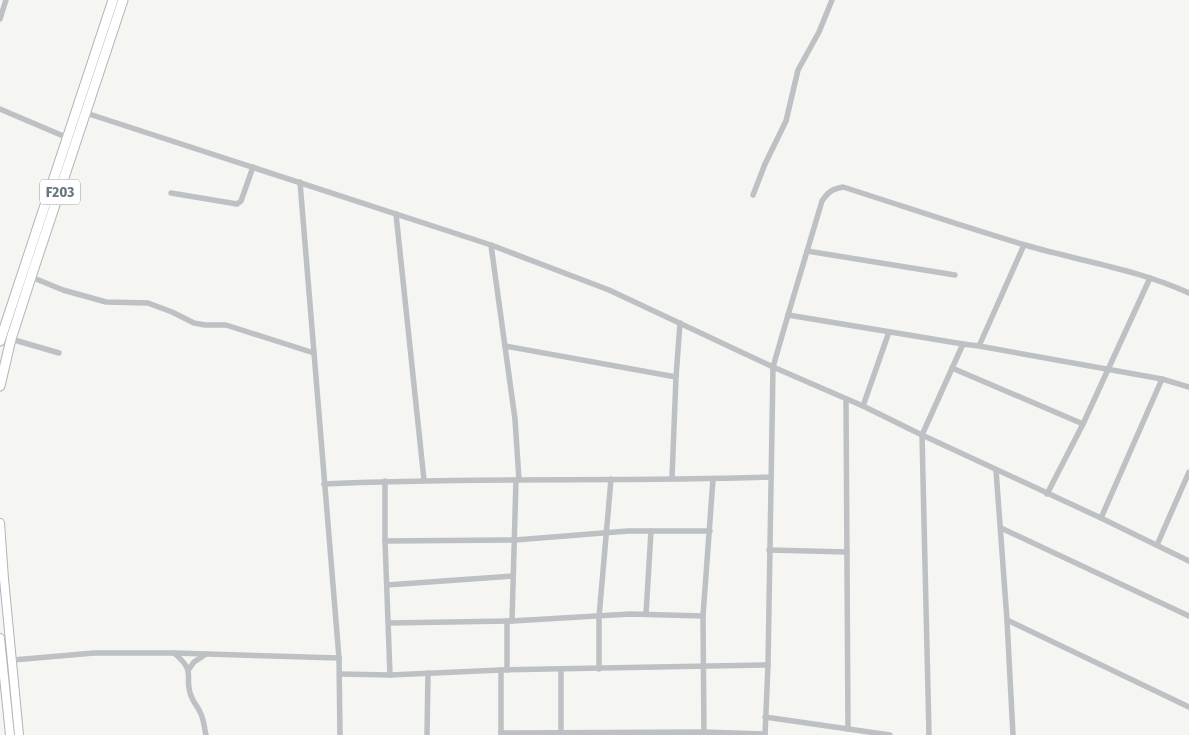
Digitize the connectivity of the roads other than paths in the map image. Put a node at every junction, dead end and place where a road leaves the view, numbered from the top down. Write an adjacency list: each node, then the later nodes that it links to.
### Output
1 (6, 0): 5 (street)
2 (113, 0): 8 (main road, F203)
3 (123, 0): 7 (main road, F203)
4 (832, 0): 12 (street)
5 (0, 19)
6 (0, 109): 8 (street)
7 (86, 113): 9 (street); 18 (main road, F203)
8 (68, 138): 25 (main road, F203)
9 (253, 167): 10 (street); 11 (street)
10 (300, 182): 13 (street); 30 (street)
11 (171, 193)
12 (753, 195)
13 (396, 214): 14 (street); 48 (street)
14 (491, 245): 22 (street); 27 (street)
15 (1024, 245): 16 (street); 19 (street); 28 (street)
16 (808, 251): 17 (street); 21 (street)
17 (955, 275)
18 (30, 277): 24 (main road, F203); 30 (street)
19 (1150, 278): 20 (street); 33 (street)
20 (1189, 293)
21 (788, 315): 23 (street); 31 (street)
22 (680, 323): 31 (street); 34 (street)
23 (890, 332): 26 (street); 39 (street)
24 (11, 339): 29 (street); 36 (main road, F203)
25 (0, 341)
26 (962, 344): 28 (street); 32 (street)
27 (505, 346): 34 (street); 49 (street)
28 (979, 346): 33 (street)
29 (59, 353)
30 (314, 353): 51 (street)
31 (773, 367): 38 (street); 44 (street)
32 (952, 368): 40 (street); 41 (street)
33 (1107, 370): 35 (street); 40 (street)
34 (676, 377): 45 (street)
35 (1162, 380): 37 (street); 53 (street)
36 (0, 386)
37 (1189, 387)
38 (846, 399): 39 (street); 63 (street)
39 (863, 406): 41 (street)
40 (1083, 424): 52 (street)
41 (922, 435): 42 (street); 102 (street)
42 (996, 470): 52 (street); 55 (street)
43 (1189, 472): 61 (street)
44 (770, 477): 47 (street); 62 (street)
45 (672, 478): 46 (street); 47 (street)
46 (611, 479): 49 (street); 58 (street)
47 (713, 479): 57 (street)
48 (424, 480): 49 (street); 50 (street)
49 (517, 480): 59 (street)
50 (385, 481): 51 (street); 60 (street)
51 (324, 484): 77 (street)
52 (1047, 494): 53 (street)
53 (1101, 518): 61 (street)
54 (0, 523): 78 (main road)
55 (1001, 528): 69 (street); 71 (street)
56 (651, 531): 57 (street); 58 (street); 67 (street)
57 (710, 532): 68 (street)
58 (607, 533): 59 (street); 70 (street)
59 (515, 540): 60 (street); 65 (street)
60 (385, 541): 66 (street)
61 (1157, 546): 64 (street)
62 (769, 550): 63 (street); 79 (street)
63 (847, 552): 91 (street)
64 (1189, 561)
65 (513, 576): 66 (street); 72 (street)
66 (387, 585): 73 (street)
67 (646, 614): 68 (street); 70 (street)
68 (703, 616): 81 (street)
69 (1189, 616)
70 (598, 617): 72 (street); 82 (street)
71 (1007, 620): 89 (street); 103 (street)
72 (510, 621): 73 (street); 85 (street)
73 (389, 623): 88 (street)
74 (0, 638): 80 (main road)
75 (174, 652): 76 (street); 78 (street); 83 (street)
76 (206, 654): 77 (street); 83 (street)
77 (339, 658): 87 (street)
78 (13, 660): 97 (main road)
79 (768, 665): 81 (street); 90 (street)
80 (2, 666): 96 (main road)
81 (703, 666): 82 (street); 94 (street)
82 (600, 668): 84 (street)
83 (189, 669): 98 (street)
84 (561, 669): 85 (street); 92 (street)
85 (504, 670): 86 (street); 93 (street)
86 (428, 673): 88 (street); 100 (street)
87 (340, 674): 88 (street); 99 (street)
88 (390, 675)
89 (1189, 707)
90 (765, 717): 91 (street); 95 (street)
91 (848, 729): 101 (street)
92 (561, 733): 93 (street); 94 (street)
93 (501, 734)
94 (704, 734): 95 (street)
95 (765, 734)
96 (10, 735)
97 (19, 735)
98 (206, 735)
99 (340, 735)
100 (428, 735)
101 (890, 735)
102 (929, 735)
103 (1013, 735)

